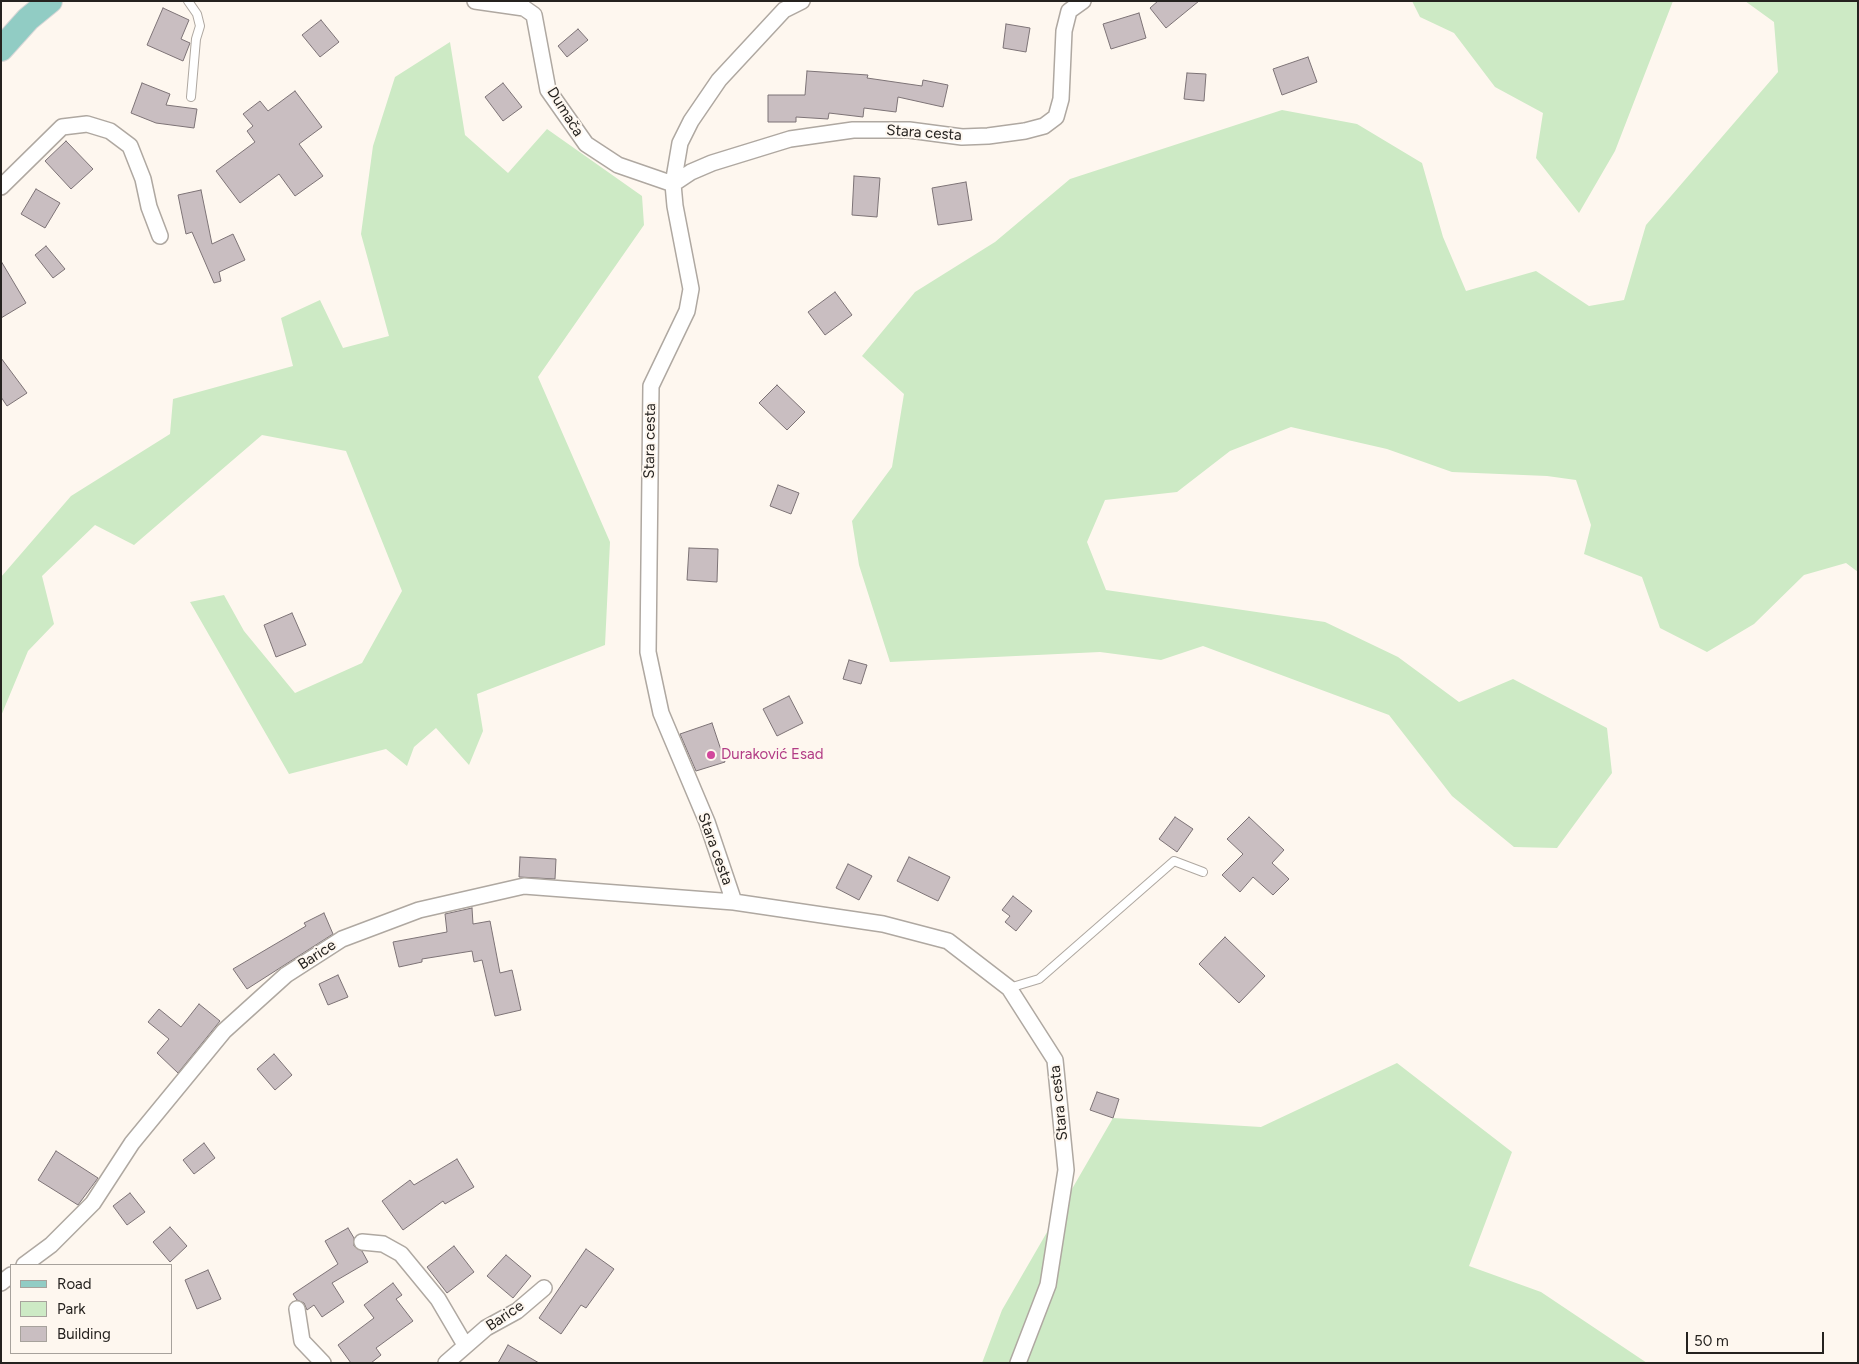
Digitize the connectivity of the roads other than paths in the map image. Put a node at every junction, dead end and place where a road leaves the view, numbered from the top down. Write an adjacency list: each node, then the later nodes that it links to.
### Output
1 (50, 1): 6 (main road)
2 (188, 1): 7 (lane)
3 (475, 1): 8 (street, Dumača)
4 (802, 1): 8 (street, Stara cesta)
5 (1083, 1): 8 (street, Stara cesta)
6 (1, 49)
7 (191, 98)
8 (673, 184): 12 (street, Stara cesta)
9 (1, 187): 10 (street)
10 (160, 236)
11 (1204, 872): 13 (lane)
12 (734, 902): 13 (street, Stara cesta); 15 (street, Barice)
13 (1009, 988): 21 (street, Stara cesta)
14 (362, 1242): 18 (street)
15 (25, 1264)
16 (544, 1288): 18 (street, Barice)
17 (297, 1309): 19 (street)
18 (465, 1345): 20 (street, Barice)
19 (322, 1363)
20 (446, 1363)
21 (1018, 1363)

